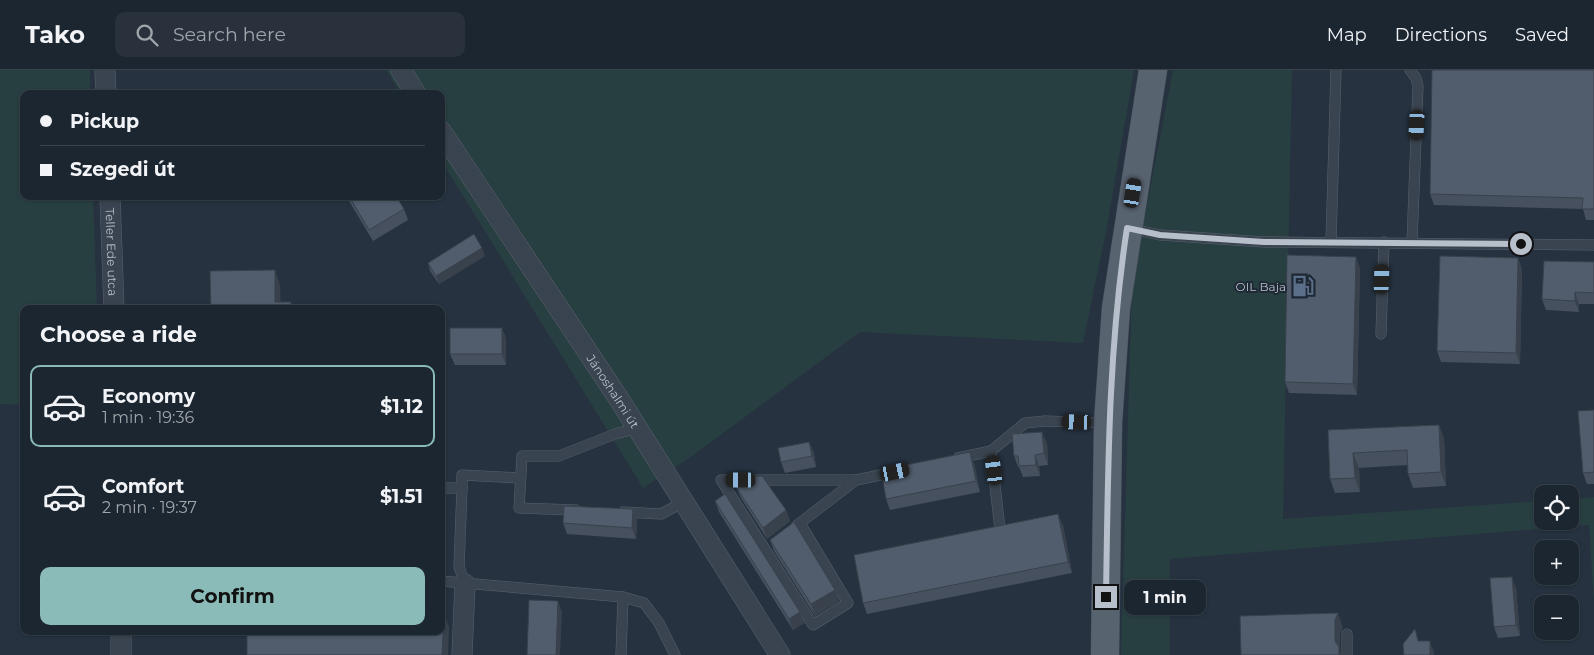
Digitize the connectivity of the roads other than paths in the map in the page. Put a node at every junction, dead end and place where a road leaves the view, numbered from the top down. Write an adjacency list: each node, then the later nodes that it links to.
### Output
1 (106, 70): 6 (street)
2 (401, 70): 7 (street)
3 (1153, 70): 10 (main road)
4 (1336, 70): 11 (lane)
5 (1410, 70): 13 (lane)
6 (106, 90)
7 (414, 90)
8 (445, 137): 18 (street, Jánoshalmi út)
9 (110, 200): 15 (street, Teller Ede utca)
10 (1127, 228): 11 (lane); 17 (main road)
11 (1331, 242): 12 (lane)
12 (1384, 242): 13 (lane); 16 (lane)
13 (1412, 242): 14 (lane)
14 (1594, 245)
15 (114, 305)
16 (1381, 334)
17 (1108, 423): 19 (lane); 42 (main road)
18 (637, 428): 22 (lane); 26 (street, Jánoshalmi út)
19 (991, 451): 20 (lane); 30 (lane)
20 (943, 461)
21 (904, 470): 23 (lane)
22 (520, 478): 25 (lane); 27 (lane)
23 (856, 480): 29 (lane); 29 (lane)
24 (445, 488): 25 (lane)
25 (462, 488): 33 (lane)
26 (684, 502): 28 (lane); 41 (street, Jánoshalmi út)
27 (586, 511)
28 (614, 512)
29 (800, 523): 31 (lane)
30 (1000, 529)
31 (786, 534)
32 (445, 582): 33 (lane)
33 (465, 584): 34 (lane); 38 (street)
34 (623, 597): 39 (lane); 40 (lane)
35 (1347, 634): 43 (lane)
36 (121, 635): 37 (street)
37 (121, 655)
38 (462, 655)
39 (621, 655)
40 (675, 655)
41 (780, 655)
42 (1105, 655)
43 (1347, 655)

